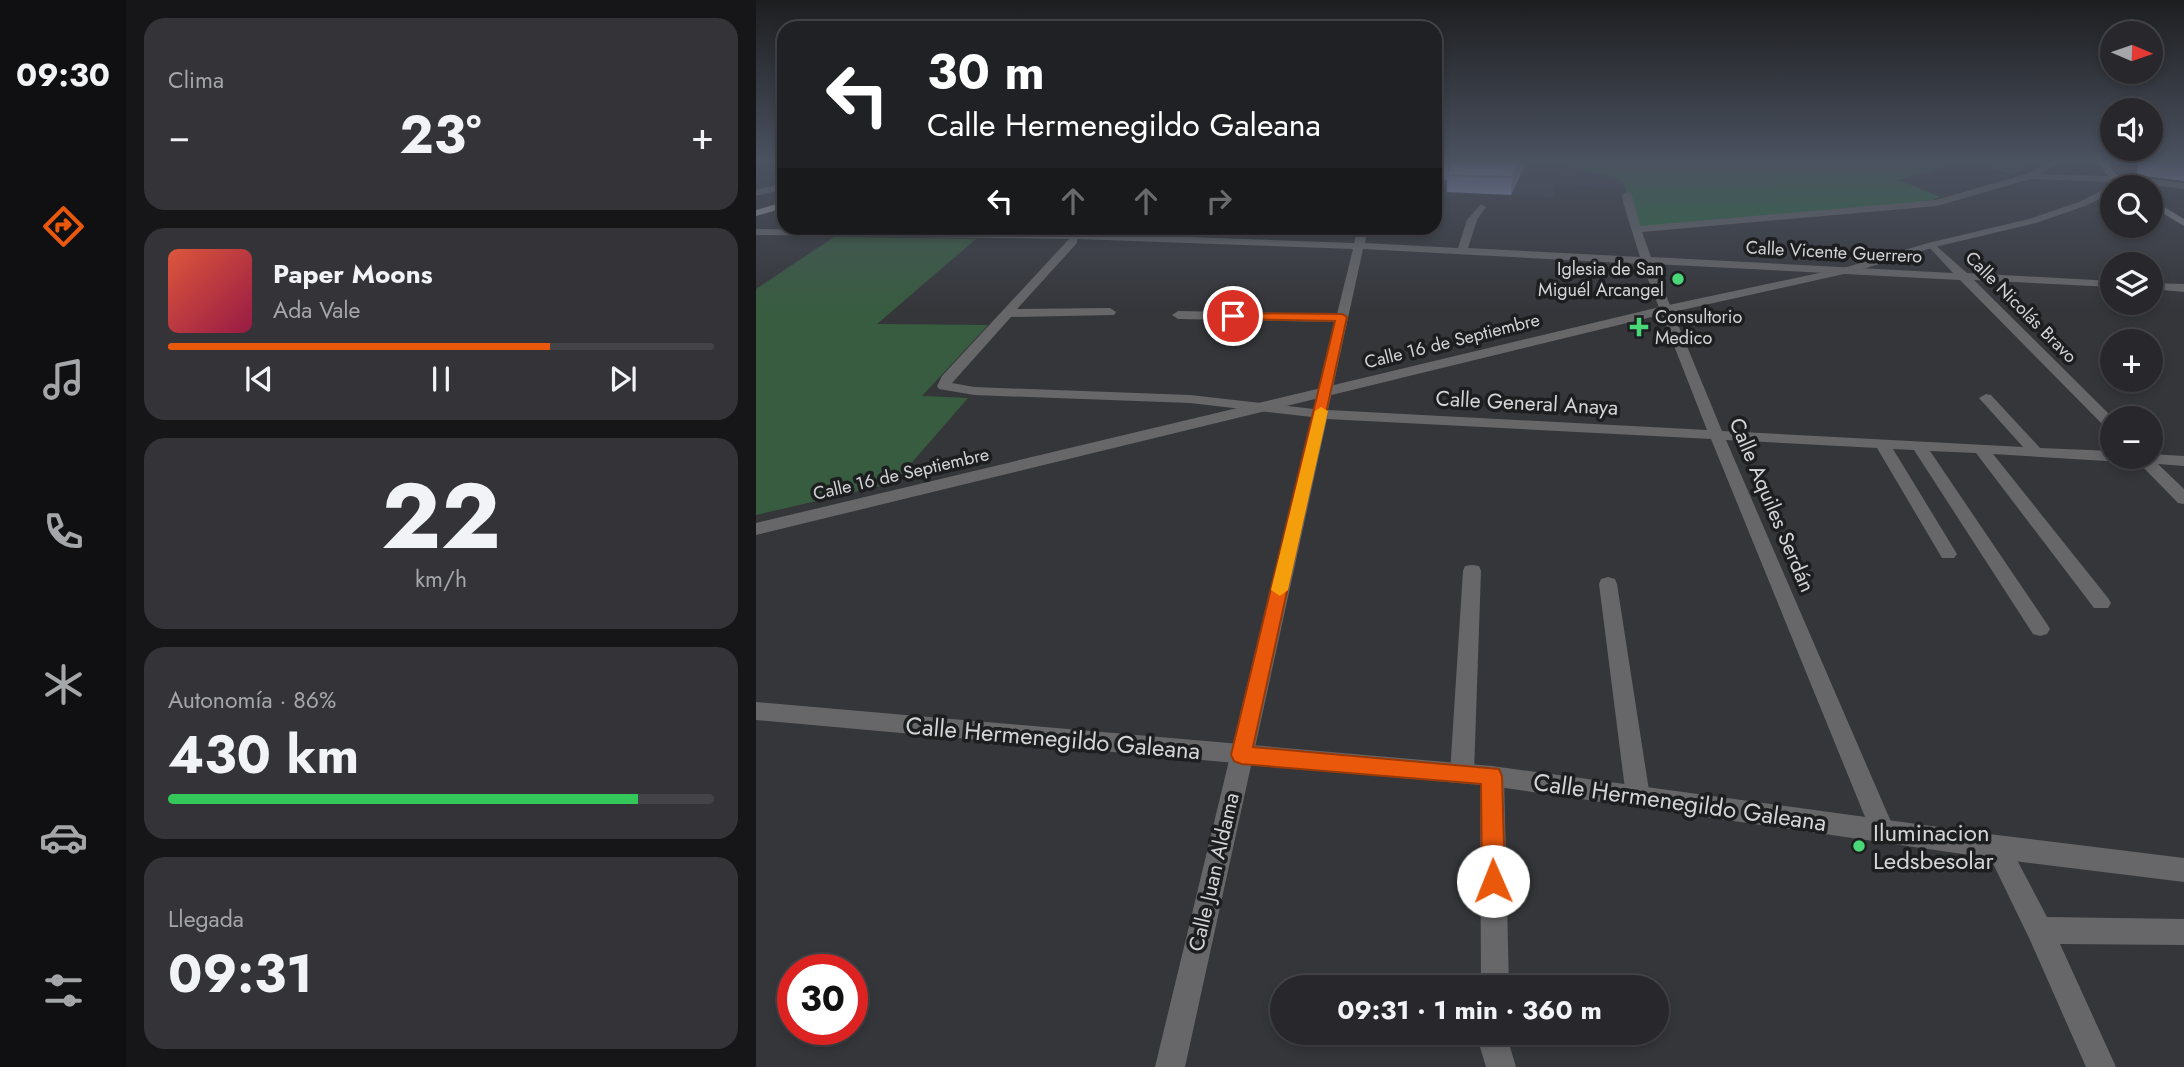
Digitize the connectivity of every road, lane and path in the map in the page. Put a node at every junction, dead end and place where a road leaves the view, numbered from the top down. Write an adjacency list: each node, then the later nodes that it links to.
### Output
1 (1478, 211): 14 (street)
2 (1629, 211): 7 (street, Calle Aquiles Serdán)
3 (1863, 211): 7 (street)
4 (2062, 211): 12 (street, Calle 16 de Septiembre)
5 (2165, 211): 6 (main road)
6 (2183, 222)
7 (1636, 229): 15 (street, Calle Aquiles Serdán)
8 (756, 232): 9 (street, Calle Vicente Guerrero)
9 (777, 232)
10 (1078, 235): 13 (street, Calle Vicente Guerrero); 23 (street)
11 (1361, 235): 13 (street, Calle Juan Aldama)
12 (1932, 245): 16 (street, Calle 16 de Septiembre); 17 (street, Calle Nicolás Bravo)
13 (1358, 246): 14 (street, Calle Vicente Guerrero); 25 (street, Calle Juan Aldama)
14 (1462, 251): 15 (street, Calle Vicente Guerrero)
15 (1648, 260): 16 (street, Calle Vicente Guerrero); 21 (street, Calle Aquiles Serdán)
16 (1849, 270): 17 (street, Calle Vicente Guerrero); 21 (street, Calle 16 de Septiembre)
17 (1965, 277): 18 (street, Calle Vicente Guerrero); 30 (street, Calle Nicolás Bravo)
18 (2100, 283)
19 (2163, 287): 20 (street)
20 (2184, 288)
21 (1664, 310): 26 (street, Calle 16 de Septiembre); 31 (street, Calle Aquiles Serdán)
22 (1110, 312): 23 (street)
23 (1007, 313): 28 (street, Calle General Anaya)
24 (1178, 315): 25 (street)
25 (1342, 317): 26 (street, Calle Juan Aldama)
26 (1326, 391): 28 (street, Calle 16 de Septiembre); 29 (street, Calle Juan Aldama)
27 (1986, 398): 35 (street)
28 (1265, 408): 29 (street, Calle General Anaya); 41 (street, Calle 16 de Septiembre)
29 (1321, 414): 31 (street, Calle General Anaya); 48 (street, Calle Juan Aldama)
30 (2100, 414)
31 (1718, 434): 32 (street, Calle General Anaya); 52 (street, Calle Aquiles Serdán)
32 (1883, 446): 33 (street, Calle General Anaya); 42 (street)
33 (1920, 448): 34 (street, Calle General Anaya); 46 (street)
34 (1982, 451): 35 (street, Calle General Anaya); 45 (street)
35 (2037, 453): 36 (street, Calle General Anaya)
36 (2100, 456)
37 (2163, 459): 38 (street)
38 (2184, 461)
39 (2155, 469): 40 (street)
40 (2184, 499)
41 (756, 528)
42 (1948, 554)
43 (1472, 571): 49 (street)
44 (1608, 584): 51 (street)
45 (2101, 603)
46 (2040, 629)
47 (756, 711): 48 (street, Calle Hermenegildo Galeana)
48 (1241, 755): 49 (street, Calle Hermenegildo Galeana); 59 (street, Calle Juan Aldama)
49 (1462, 773): 50 (street, Calle Hermenegildo Galeana)
50 (1492, 776): 51 (street, Calle Hermenegildo Galeana); 57 (street)
51 (1638, 797): 52 (street, Calle Hermenegildo Galeana)
52 (1883, 831): 53 (street, Calle Hermenegildo Galeana)
53 (1997, 847): 54 (street, Calle Hermenegildo Galeana); 55 (street)
54 (2184, 870)
55 (2040, 930): 56 (street); 61 (street)
56 (2184, 932)
57 (1495, 975)
58 (1495, 1045): 60 (street)
59 (1170, 1067)
60 (1501, 1067)
61 (2101, 1067)

